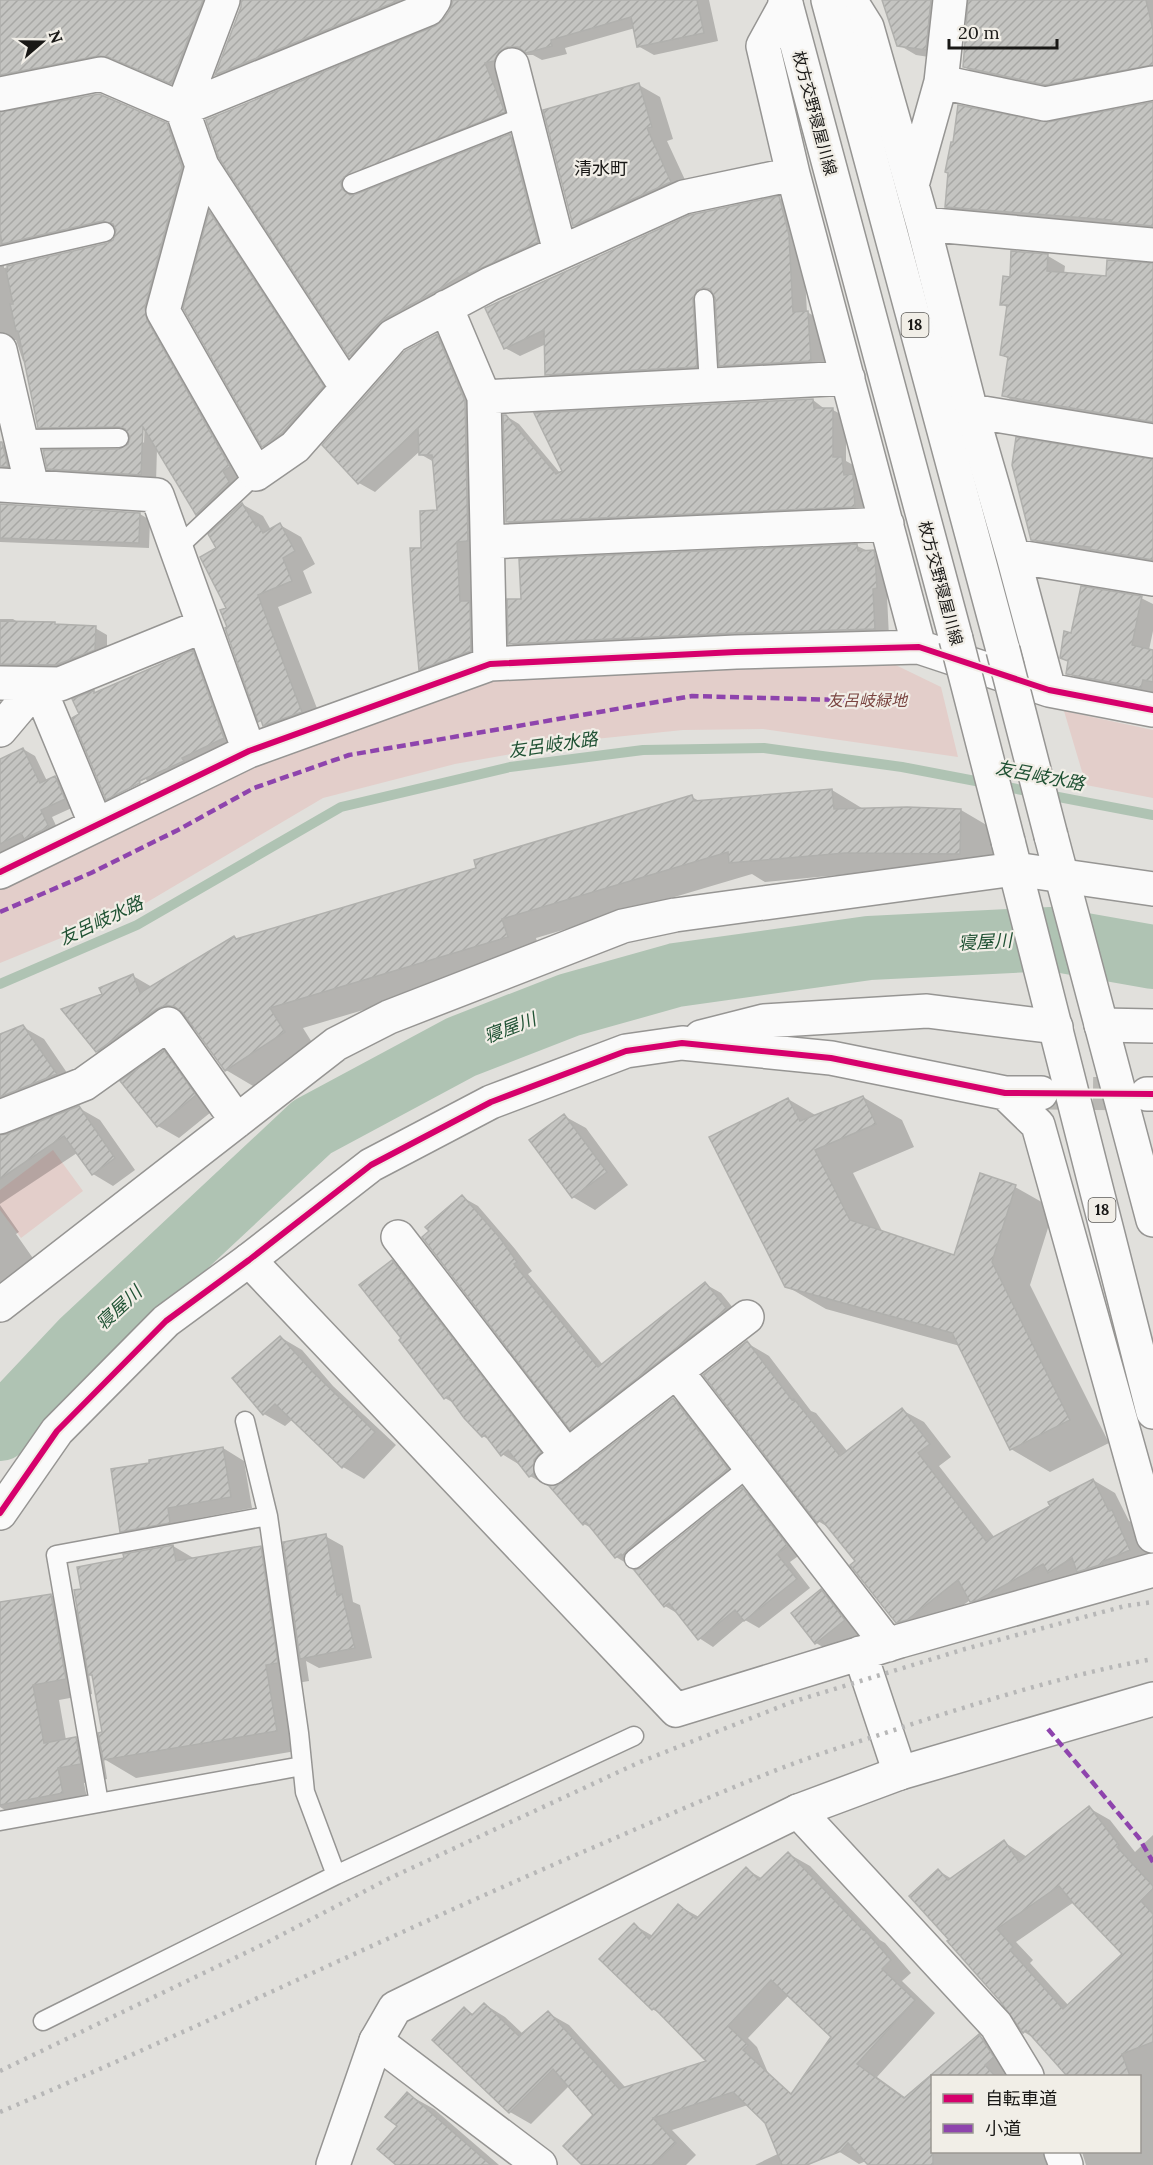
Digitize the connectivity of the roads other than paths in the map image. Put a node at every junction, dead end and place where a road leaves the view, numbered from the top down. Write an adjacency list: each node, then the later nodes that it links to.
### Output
1 (223, 0): 11 (street)
2 (434, 0): 11 (street)
3 (828, 0): 52 (street, 18, bridge)
4 (850, 0): 16 (street)
5 (950, 0): 8 (street)
6 (786, 2): 14 (street); 50 (street, 枚方交野寝屋川線 / 18, bridge)
7 (512, 65): 12 (street)
8 (941, 82): 9 (street); 16 (street)
9 (1153, 84)
10 (0, 94): 11 (street)
11 (182, 109): 13 (street)
12 (525, 116): 15 (lane); 20 (street)
13 (202, 166): 27 (street); 33 (street)
14 (793, 174): 20 (street); 25 (street)
15 (352, 184)
16 (912, 185): 17 (street)
17 (922, 224): 19 (street); 29 (street)
18 (105, 232): 21 (lane)
19 (1153, 245)
20 (560, 252): 23 (street)
21 (0, 256)
22 (704, 299): 26 (lane)
23 (446, 307): 27 (street); 28 (street)
24 (0, 350): 31 (street)
25 (848, 378): 26 (street); 35 (street)
26 (709, 385): 28 (street)
27 (347, 388): 33 (street)
28 (484, 397): 36 (street)
29 (970, 411): 32 (street); 38 (street)
30 (119, 438): 31 (lane)
31 (21, 439): 34 (street)
32 (1153, 441)
33 (256, 474): 37 (lane)
34 (16, 486): 37 (street)
35 (887, 524): 36 (street); 41 (street)
36 (488, 542): 42 (street)
37 (176, 549): 40 (street)
38 (1013, 556): 39 (street); 45 (street)
39 (1153, 579)
40 (203, 626): 44 (street); 48 (street)
41 (919, 647): 42 (street); 45 (street)
42 (490, 664): 48 (street)
43 (0, 683): 44 (street)
44 (38, 685): 47 (street); 49 (street)
45 (1048, 690): 46 (street)
46 (1153, 710)
47 (0, 730)
48 (249, 751): 49 (street)
49 (96, 825): 51 (street)
50 (1014, 866): 52 (street); 54 (street, 枚方交野寝屋川線 / 18); 61 (street)
51 (0, 872)
52 (1064, 885): 53 (street); 55 (street, 18)
53 (1153, 889)
54 (1054, 1017): 57 (street); 68 (street, 枚方交野寝屋川線 / 18)
55 (1100, 1019): 56 (street); 62 (street, 18)
56 (1153, 1026)
57 (682, 1043): 58 (street); 64 (street)
58 (1005, 1093): 59 (street); 73 (street)
59 (1041, 1093)
60 (0, 1117): 61 (street)
61 (237, 1121): 65 (street)
62 (1153, 1220)
63 (398, 1237): 67 (street)
64 (249, 1260): 71 (street); 76 (street)
65 (0, 1305)
66 (747, 1317): 67 (street)
67 (676, 1372): 70 (street)
68 (1153, 1412)
69 (245, 1421): 72 (lane)
70 (750, 1466): 74 (lane); 76 (street)
71 (0, 1513)
72 (268, 1516): 79 (lane); 81 (lane)
73 (1153, 1536)
74 (634, 1559)
75 (1153, 1570): 76 (street)
76 (874, 1649): 80 (street)
77 (1153, 1699): 80 (street)
78 (634, 1736): 84 (lane)
79 (302, 1766): 81 (lane); 84 (lane)
80 (900, 1773): 82 (street)
81 (99, 1803): 83 (lane)
82 (798, 1811): 86 (street); 87 (street)
83 (0, 1821)
84 (336, 1875): 85 (lane)
85 (43, 2021)
86 (376, 2041): 88 (street); 89 (street)
87 (1026, 2075)
88 (333, 2165)
89 (540, 2165)

